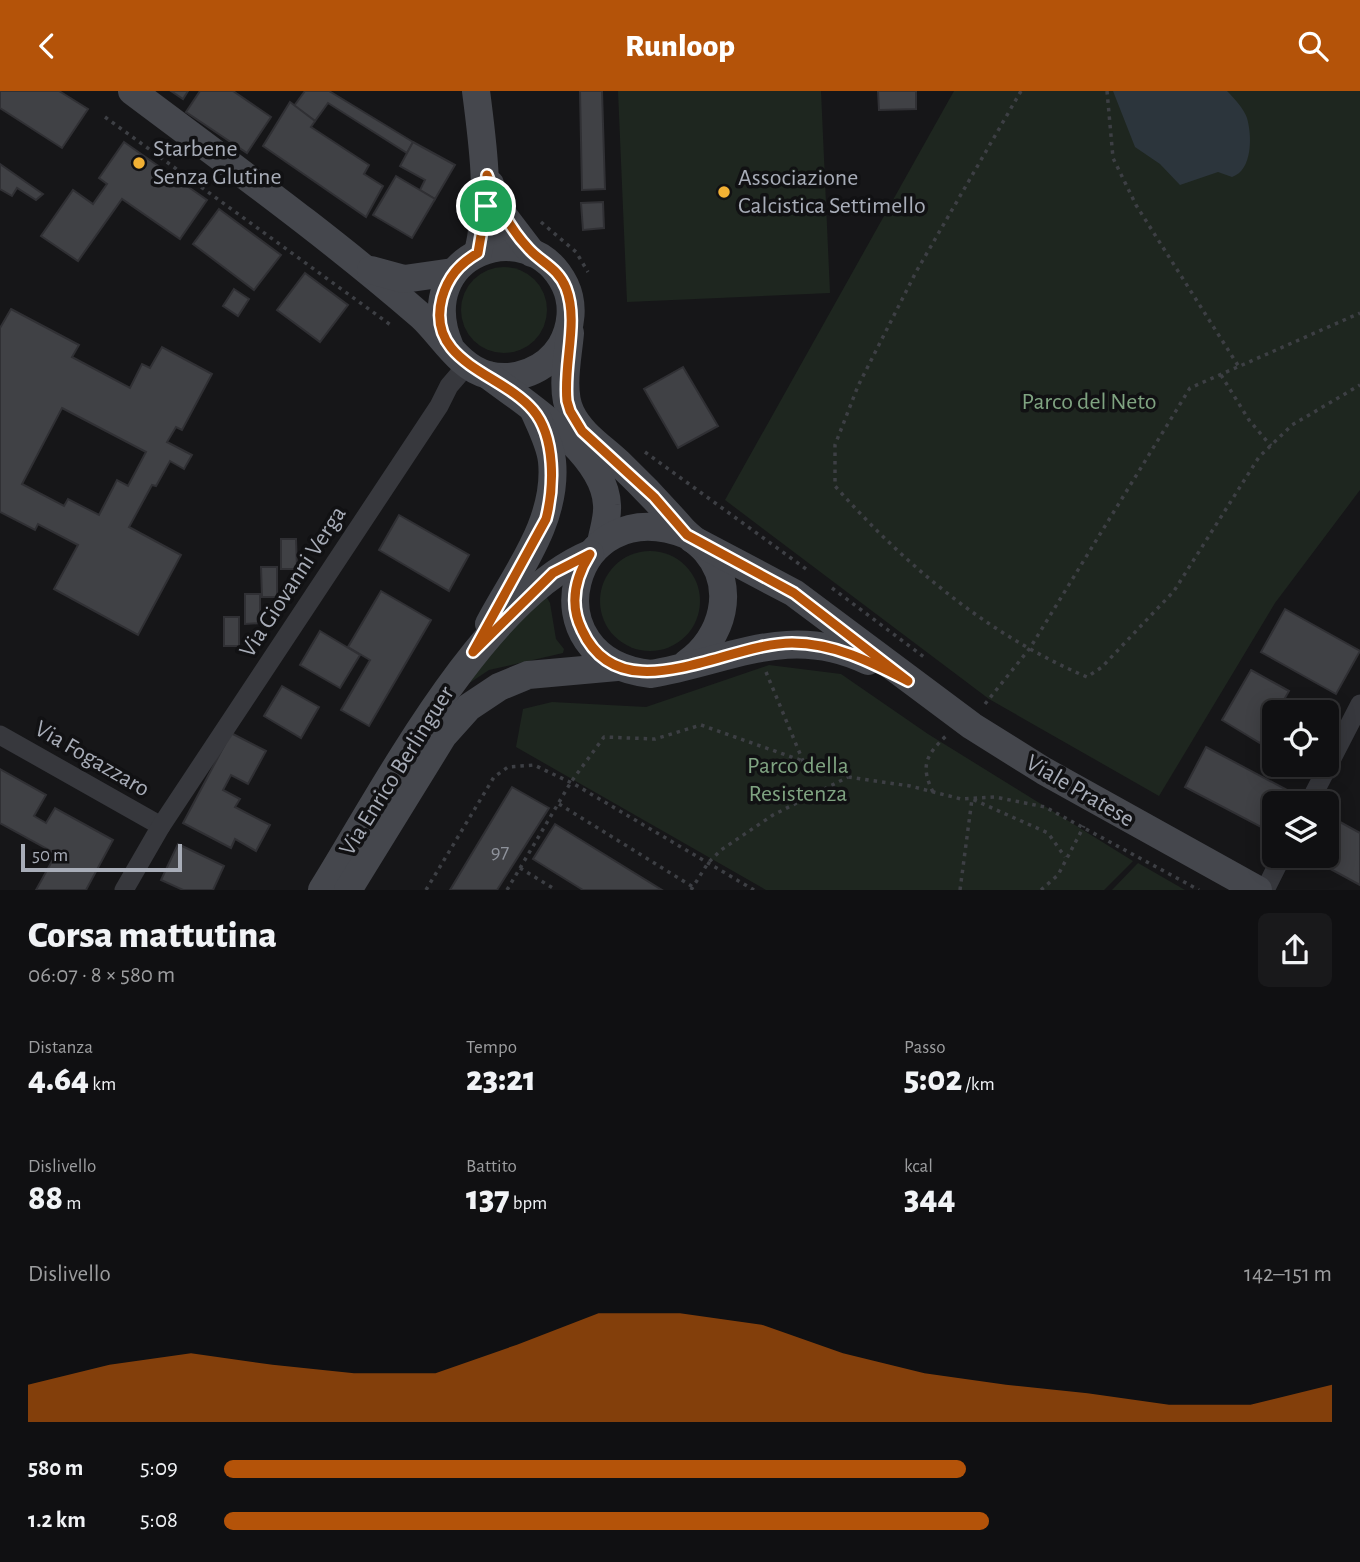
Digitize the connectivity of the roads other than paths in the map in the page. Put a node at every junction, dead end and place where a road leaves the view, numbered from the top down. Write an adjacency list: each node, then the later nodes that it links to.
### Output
1 (132, 91): 6 (main road)
2 (476, 91): 3 (main road)
3 (487, 175): 4 (main road); 5 (main road)
4 (478, 253): 5 (main road); 7 (main road)
5 (532, 253): 8 (main road)
6 (367, 269): 7 (main road); 9 (main road)
7 (453, 272): 9 (main road)
8 (571, 317): 9 (main road); 11 (main road, Viale Pratese)
9 (468, 362): 10 (main road); 20 (street, Via Giovanni Verga)
10 (534, 411): 12 (main road); 13 (main road, Via Enrico Berlinguer)
11 (690, 537): 12 (main road, Viale Pratese); 14 (main road, Viale Pratese); 16 (main road, Viale Pratese)
12 (595, 549): 13 (main road, Via Enrico Berlinguer); 15 (main road)
13 (473, 652): 23 (main road, Via Enrico Berlinguer)
14 (685, 665): 15 (main road, Viale Pratese); 16 (main road, Viale Pratese)
15 (617, 667): 24 (main road, Via Enrico Berlinguer)
16 (908, 681): 25 (main road, Viale Pratese)
17 (1360, 704): 19 (street)
18 (0, 735): 20 (street, Via Fogazzaro)
19 (1315, 791)
20 (161, 826): 22 (street, Via Giovanni Verga)
21 (1276, 868): 26 (street)
22 (124, 890)
23 (322, 890)
24 (348, 890)
25 (1258, 890)
26 (1265, 890)

